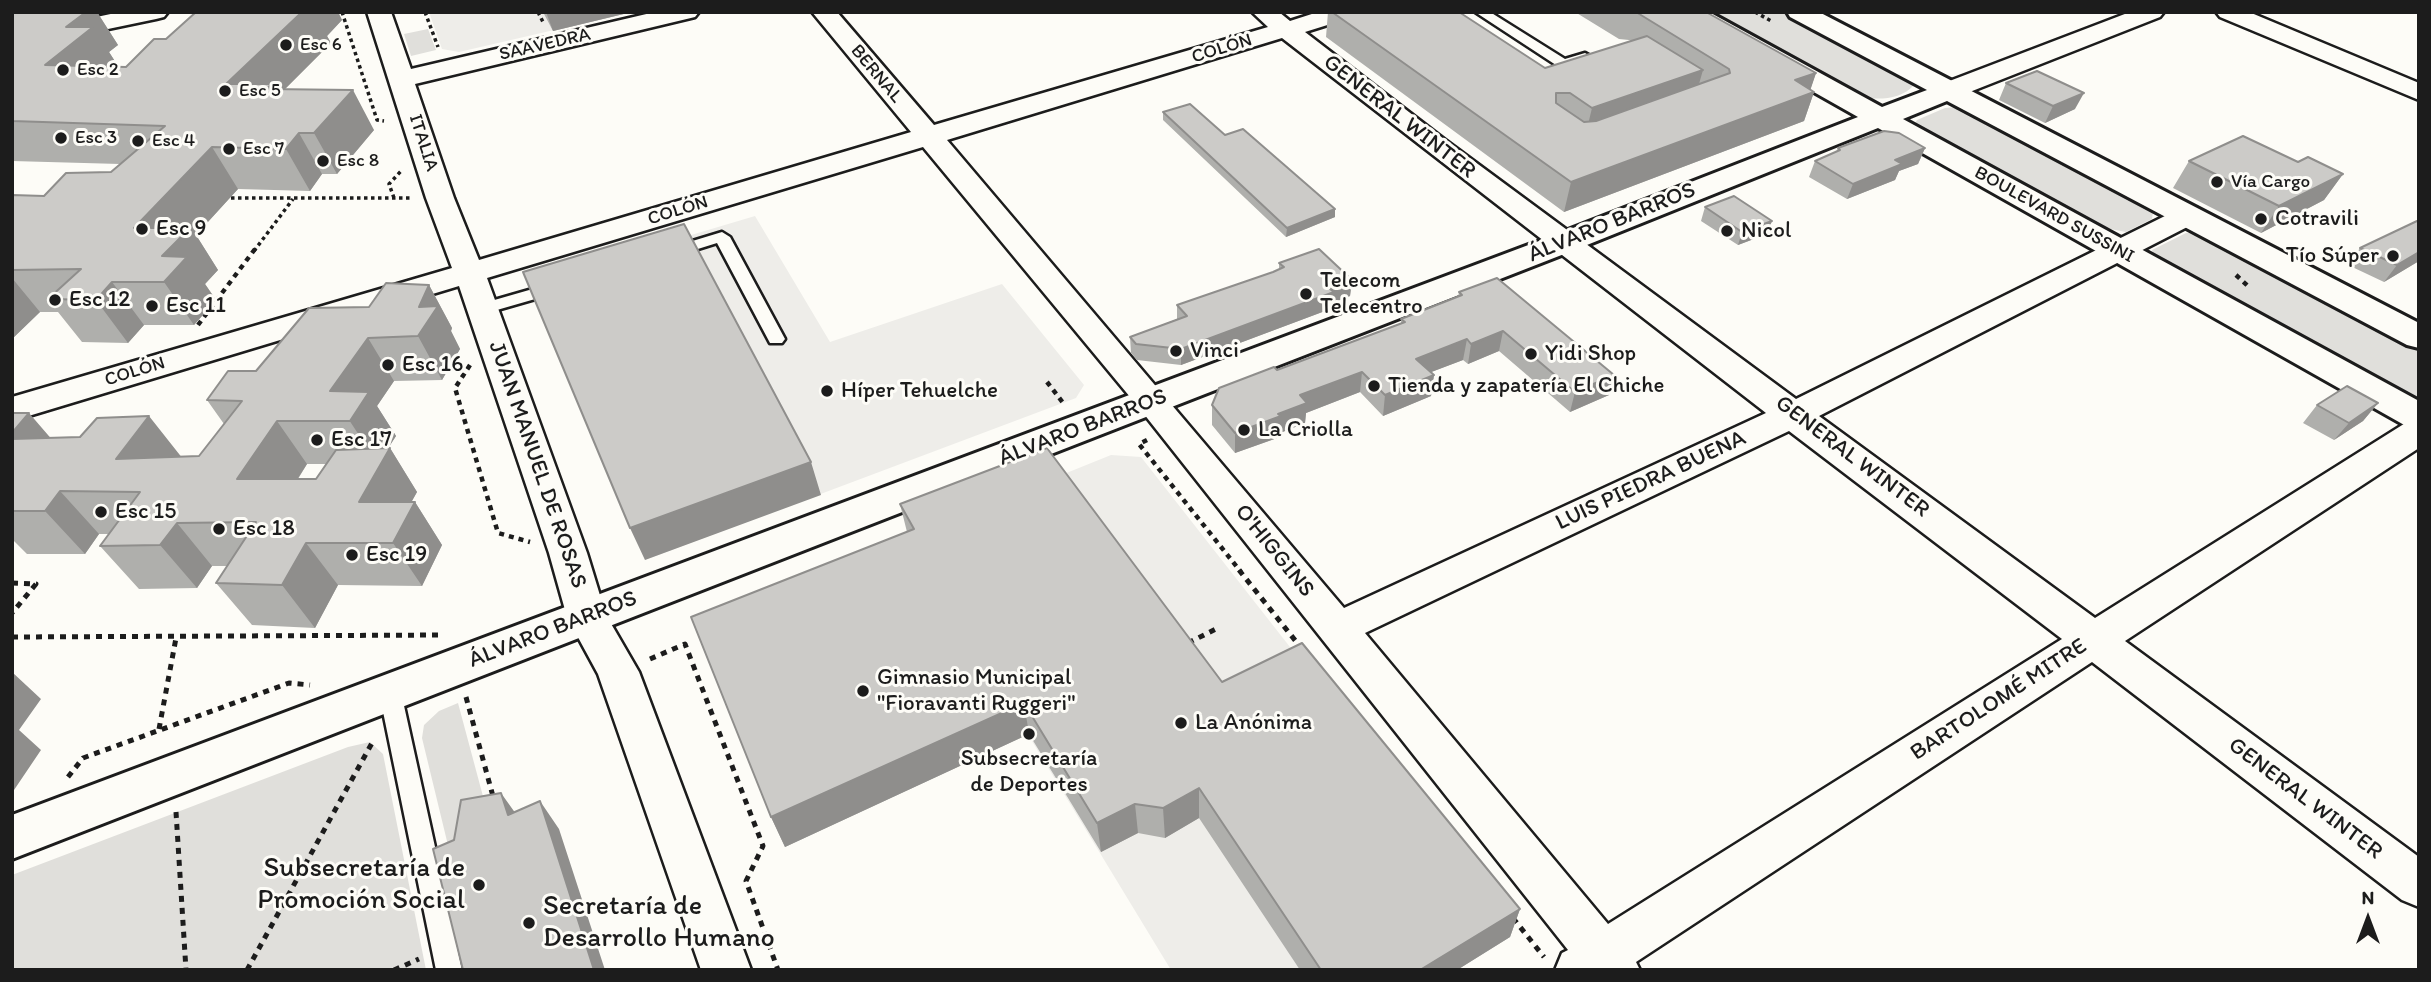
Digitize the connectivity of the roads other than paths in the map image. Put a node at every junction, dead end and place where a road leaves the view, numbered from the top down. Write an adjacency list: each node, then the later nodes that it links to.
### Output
1 (156, 12): 12 (street)
2 (379, 12): 14 (street, ITALIA)
3 (687, 12): 14 (street, SAAVEDRA)
4 (824, 12): 18 (street, BERNAL)
5 (1345, 12): 11 (street, COLÓN)
6 (1481, 12): 13 (lane)
7 (1690, 12): 17 (main road, BOULEVARD SUSSINI)
8 (1799, 12): 15 (main road)
9 (2152, 12): 15 (street, ÁLVARO BARROS)
10 (2228, 12): 16 (street)
11 (1275, 21): 18 (street, COLÓN); 20 (street, GENERAL WINTER)
12 (12, 42)
13 (1600, 53)
14 (402, 79): 23 (street, ITALIA)
15 (1948, 91): 17 (main road, ÁLVARO BARROS); 19 (main road)
16 (2419, 92)
17 (1879, 117): 20 (main road, ÁLVARO BARROS); 21 (main road, BOULEVARD SUSSINI)
18 (928, 136): 23 (street, COLÓN); 32 (street, O'HIGGINS)
19 (2187, 216): 21 (street, LUIS PIEDRA BUENA); 26 (main road)
20 (1566, 242): 31 (street, GENERAL WINTER); 32 (main road, ÁLVARO BARROS)
21 (2118, 251): 31 (street, LUIS PIEDRA BUENA); 33 (main road, BOULEVARD SUSSINI)
22 (659, 256): 27 (lane)
23 (468, 268): 25 (street, JUAN MANUEL DE ROSAS); 28 (street, COLÓN); 28 (street, COLÓN)
24 (570, 283): 25 (lane)
25 (487, 321): 35 (street, JUAN MANUEL DE ROSAS)
26 (2419, 337)
27 (776, 339)
28 (76, 384): 29 (street, COLÓN); 30 (street, COLÓN)
29 (12, 396)
30 (12, 409)
31 (1794, 414): 36 (street, LUIS PIEDRA BUENA); 37 (street, GENERAL WINTER)
32 (1163, 415): 35 (main road, ÁLVARO BARROS); 36 (street, O'HIGGINS)
33 (2419, 417)
34 (2419, 431): 37 (street, BARTOLOMÉ MITRE)
35 (587, 617): 38 (main road, ÁLVARO BARROS); 43 (street, JUAN MANUEL DE ROSAS)
36 (1338, 628): 41 (street, O'HIGGINS)
37 (2093, 639): 40 (street, GENERAL WINTER); 41 (street, BARTOLOMÉ MITRE)
38 (392, 699): 39 (main road, ÁLVARO BARROS); 42 (lane)
39 (12, 837)
40 (2419, 885)
41 (1586, 963)
42 (449, 970)
43 (726, 970)

